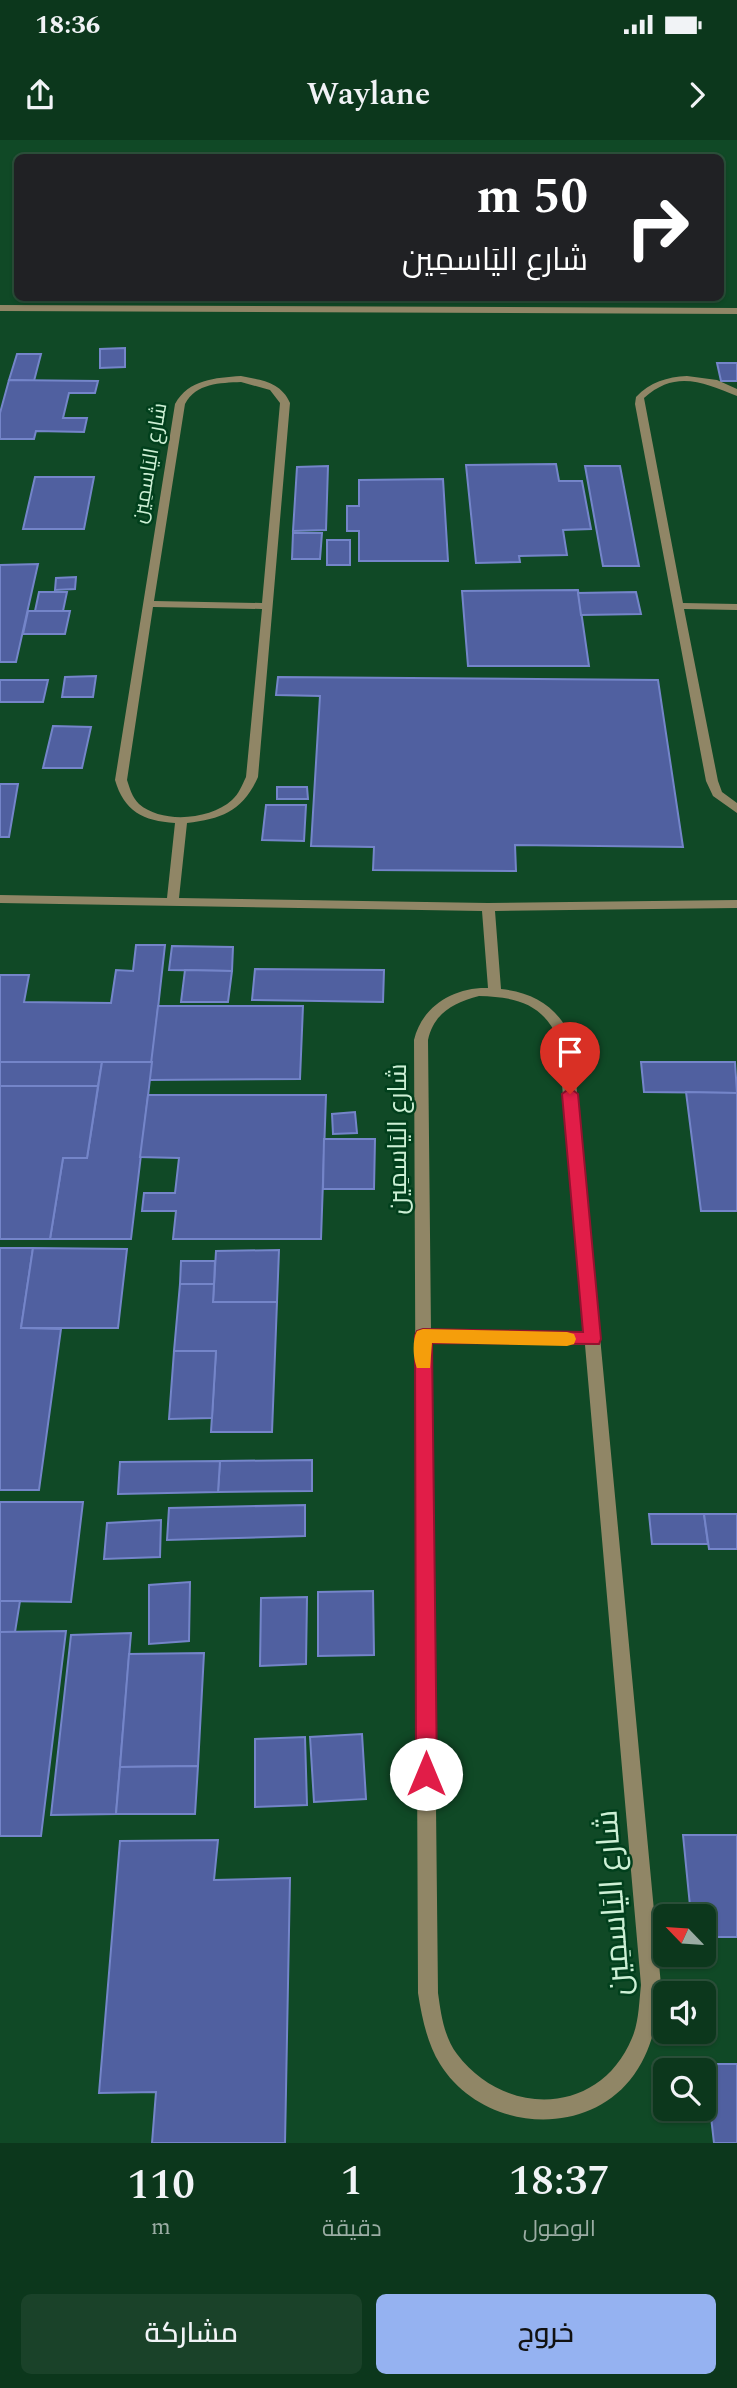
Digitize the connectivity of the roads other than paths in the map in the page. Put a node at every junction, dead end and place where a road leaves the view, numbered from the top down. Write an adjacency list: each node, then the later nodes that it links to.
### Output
1 (0, 308): 2 (street)
2 (737, 311)
3 (737, 393): 6 (street)
4 (148, 604): 5 (street); 5 (street, شارع اليَاسمِين); 9 (street, شارع اليَاسمِين)
5 (267, 606): 9 (street, شارع اليَاسمِين)
6 (678, 606): 7 (street); 8 (street)
7 (737, 607)
8 (737, 809)
9 (181, 820): 11 (street)
10 (0, 899): 11 (street)
11 (173, 900): 13 (street)
12 (737, 905): 13 (street)
13 (488, 907): 14 (street)
14 (495, 992): 15 (street, شارع اليَاسمِين); 16 (street, شارع اليَاسمِين)
15 (423, 1336): 16 (street); 16 (street, شارع اليَاسمِين)
16 (593, 1339)

